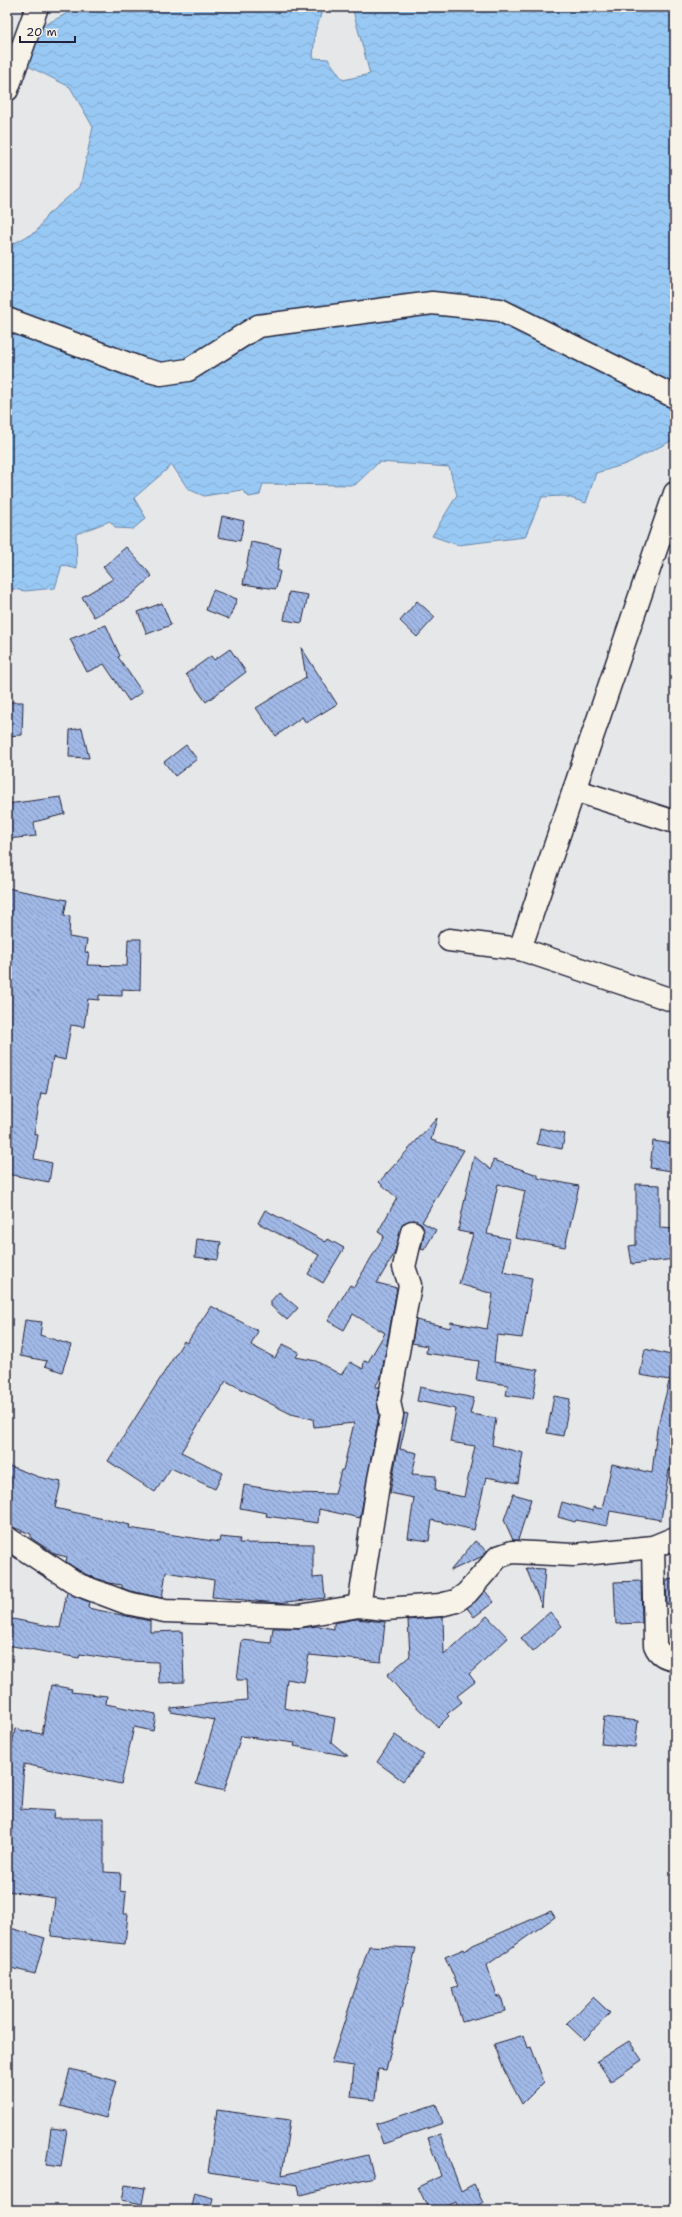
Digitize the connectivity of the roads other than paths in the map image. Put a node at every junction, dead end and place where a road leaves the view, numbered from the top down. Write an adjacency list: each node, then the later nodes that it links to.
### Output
1 (37, 7): 2 (street)
2 (7, 90)
3 (7, 319): 4 (street)
4 (675, 396)
5 (675, 493): 6 (street)
6 (574, 790): 7 (street); 9 (street)
7 (675, 822)
8 (449, 940): 9 (street)
9 (520, 949): 10 (street)
10 (675, 1001)
11 (412, 1232): 15 (street)
12 (7, 1538): 15 (street)
13 (675, 1538): 14 (street)
14 (653, 1547): 15 (street); 16 (street)
15 (359, 1606)
16 (675, 1659)

